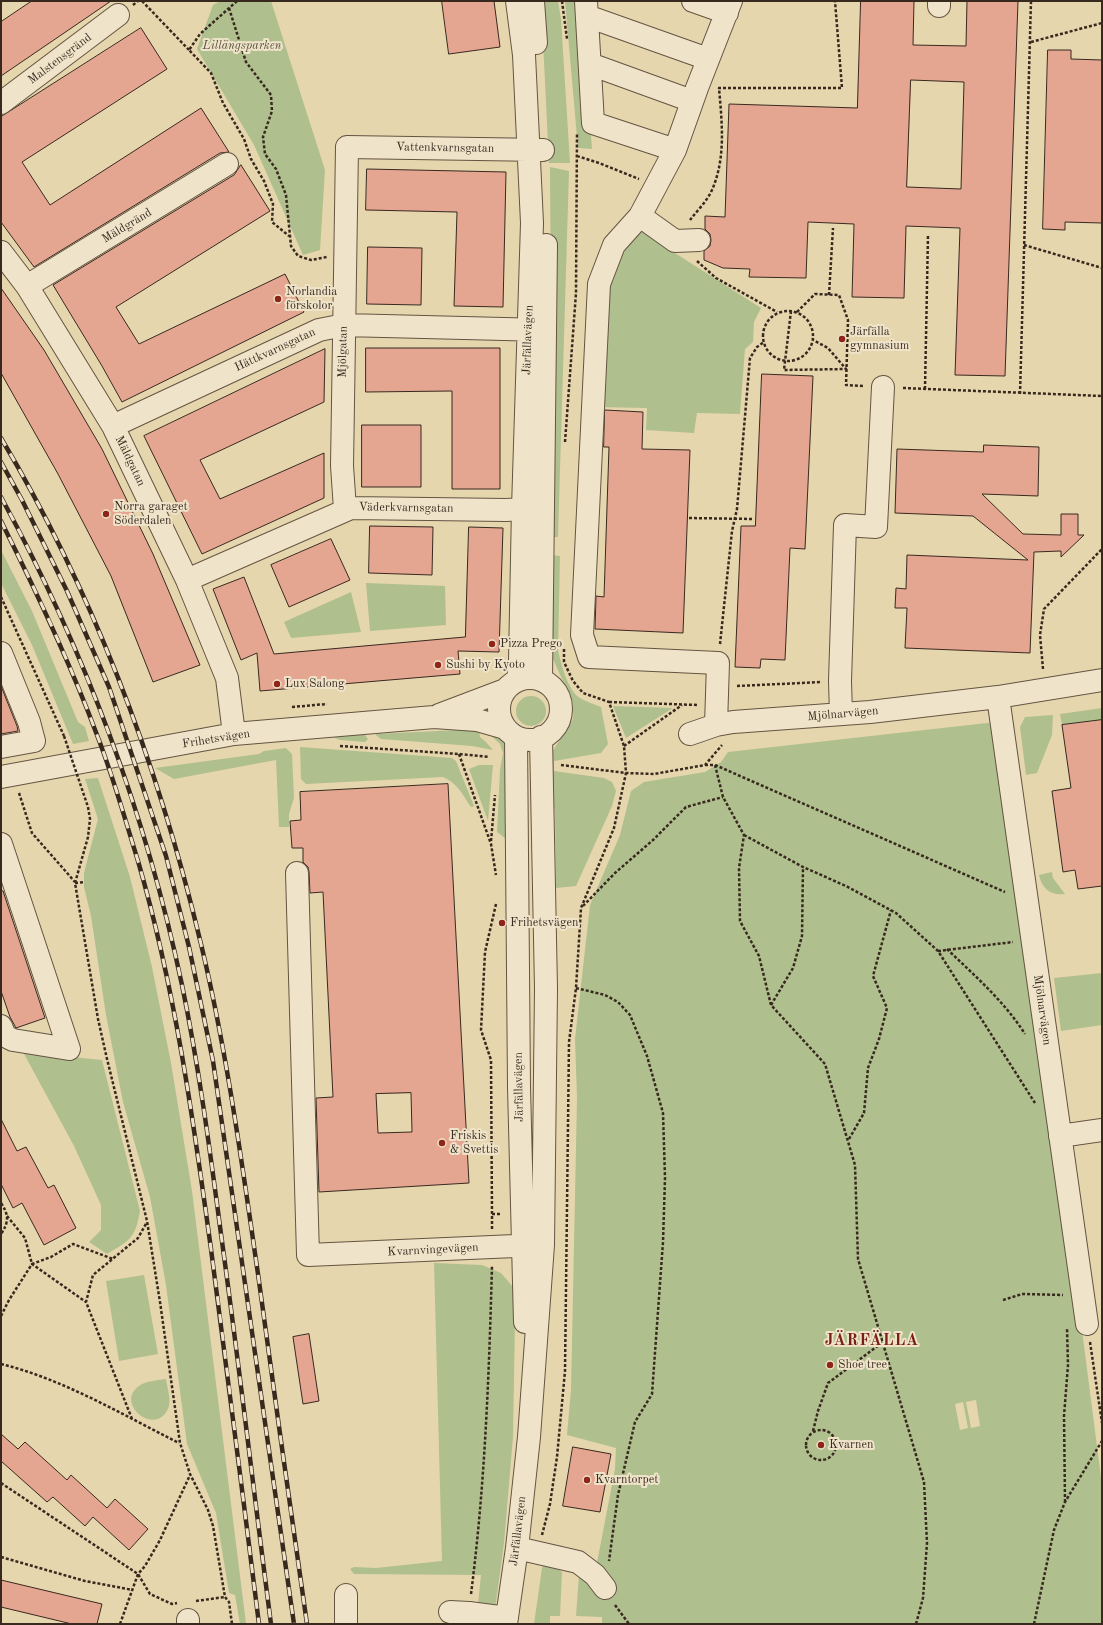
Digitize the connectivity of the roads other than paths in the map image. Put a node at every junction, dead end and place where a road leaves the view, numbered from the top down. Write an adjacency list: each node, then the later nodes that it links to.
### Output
1 (517, 1): 12 (street, Järfällavägen)
2 (533, 1): 12 (street, Järfällavägen)
3 (693, 1): 4 (street)
4 (729, 7): 7 (street)
5 (587, 8): 7 (street); 8 (street)
6 (118, 15): 10 (street, Malstensgränd)
7 (708, 59): 9 (street)
8 (590, 64): 9 (street); 13 (street)
9 (695, 94): 13 (street)
10 (1, 103)
11 (347, 147): 12 (street, Vattenkvarnsgatan); 19 (street, Mjölgatan)
12 (536, 150): 20 (street, Järfällavägen)
13 (675, 150): 15 (street)
14 (227, 164): 18 (street, Mäldgränd)
15 (640, 216): 16 (street); 36 (street)
16 (699, 240)
17 (1, 252): 18 (street, Mäldgatan)
18 (27, 286): 22 (street, Mäldgatan)
19 (344, 325): 20 (street, Hättkvarnsgatan); 22 (street, Hättkvarnsgatan); 24 (street, Mjölgatan)
20 (537, 330): 23 (street, Järfällavägen)
21 (883, 387): 31 (street)
22 (113, 426): 25 (street, Mäldgatan)
23 (533, 508): 24 (street, Väderkvarnsgatan); 27 (street, Järfällavägen); 29 (street, Järfällavägen)
24 (345, 509): 25 (street, Väderkvarnsgatan)
25 (187, 580): 34 (street, Mäldgatan)
26 (1, 654): 38 (street)
27 (541, 680): 29 (street); 37 (street)
28 (1102, 680): 30 (street, Mjölnarvägen)
29 (511, 685): 32 (street, Frihetsvägen); 33 (street)
30 (998, 697): 31 (street, Mjölnarvägen); 44 (street, Mjölnarvägen)
31 (841, 714): 36 (street, Mjölnarvägen)
32 (434, 717): 33 (street, Frihetsvägen); 34 (street, Frihetsvägen)
33 (511, 732): 37 (street); 45 (street, Järfällavägen)
34 (234, 734): 39 (street, Frihetsvägen)
35 (690, 734): 36 (street, Mjölnarvägen)
36 (721, 734)
37 (541, 737): 45 (street, Järfällavägen)
38 (1, 747)
39 (1, 777)
40 (1, 844): 42 (street)
41 (297, 874): 45 (street, Kvarnvingevägen)
42 (1, 1026)
43 (1102, 1130): 44 (street)
44 (1060, 1136): 46 (street, Mjölnarvägen)
45 (533, 1245): 47 (street, Järfällavägen)
46 (1077, 1325)
47 (527, 1550): 48 (street); 51 (street, Järfällavägen)
48 (605, 1588)
49 (346, 1595): 52 (street)
50 (454, 1612): 51 (street)
51 (507, 1621)
52 (346, 1624)

